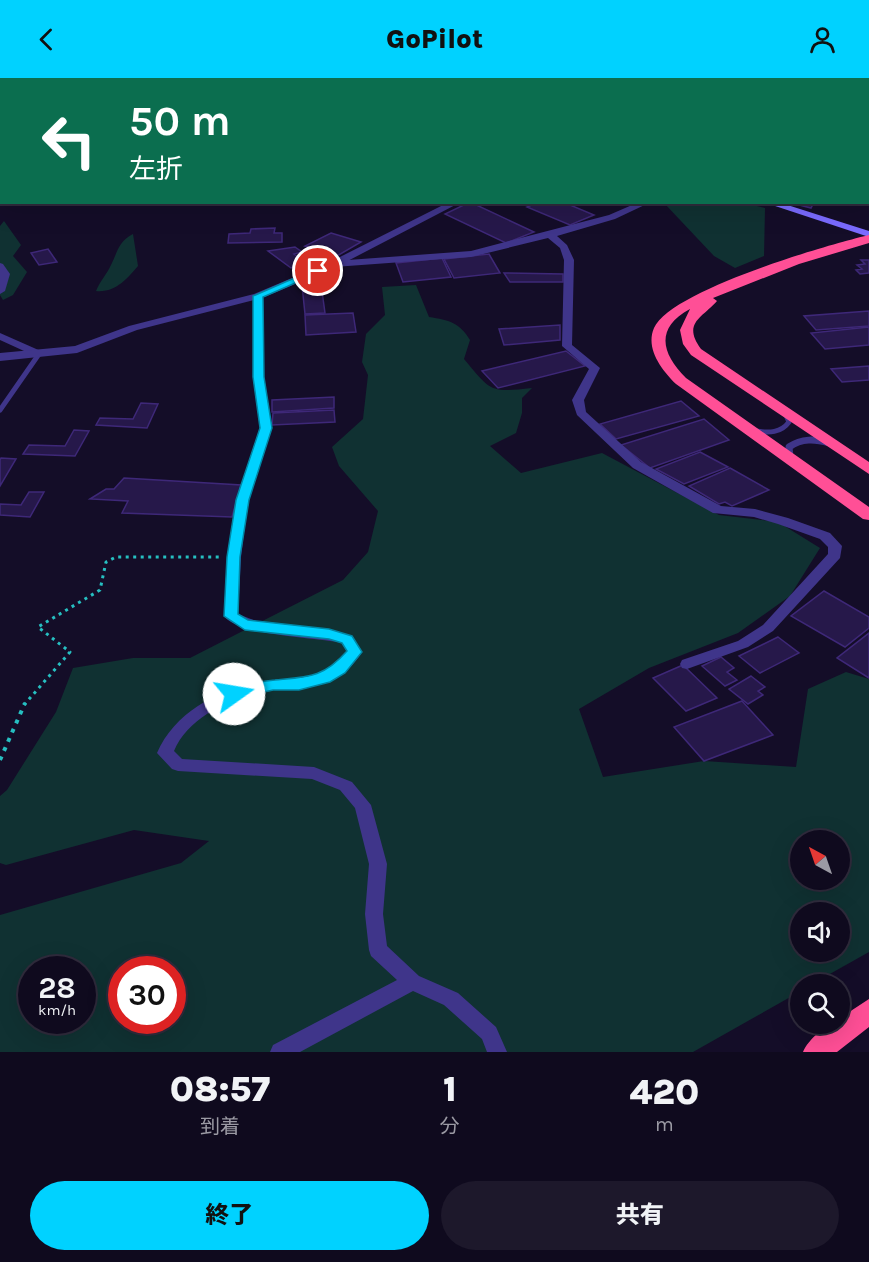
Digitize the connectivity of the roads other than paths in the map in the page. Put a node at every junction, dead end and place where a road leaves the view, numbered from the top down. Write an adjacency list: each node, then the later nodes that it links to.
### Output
1 (453, 204): 7 (street)
2 (642, 204): 5 (street)
3 (773, 204): 4 (main road)
4 (869, 234)
5 (550, 235): 7 (street); 21 (street)
6 (869, 241): 15 (highway); 16 (highway)
7 (334, 264): 10 (street)
8 (0, 266): 9 (street)
9 (0, 291)
10 (258, 296): 12 (street); 22 (street)
11 (0, 336): 12 (street)
12 (39, 354): 13 (street); 14 (lane)
13 (0, 357)
14 (0, 410)
15 (782, 411): 16 (lane); 17 (highway)
16 (742, 425): 18 (highway)
17 (837, 447): 18 (lane); 19 (highway)
18 (796, 463): 20 (highway)
19 (869, 469)
20 (869, 515)
21 (687, 664)
22 (412, 982): 24 (street); 25 (street)
23 (869, 1011): 26 (highway)
24 (280, 1052)
25 (497, 1052)
26 (816, 1052)

